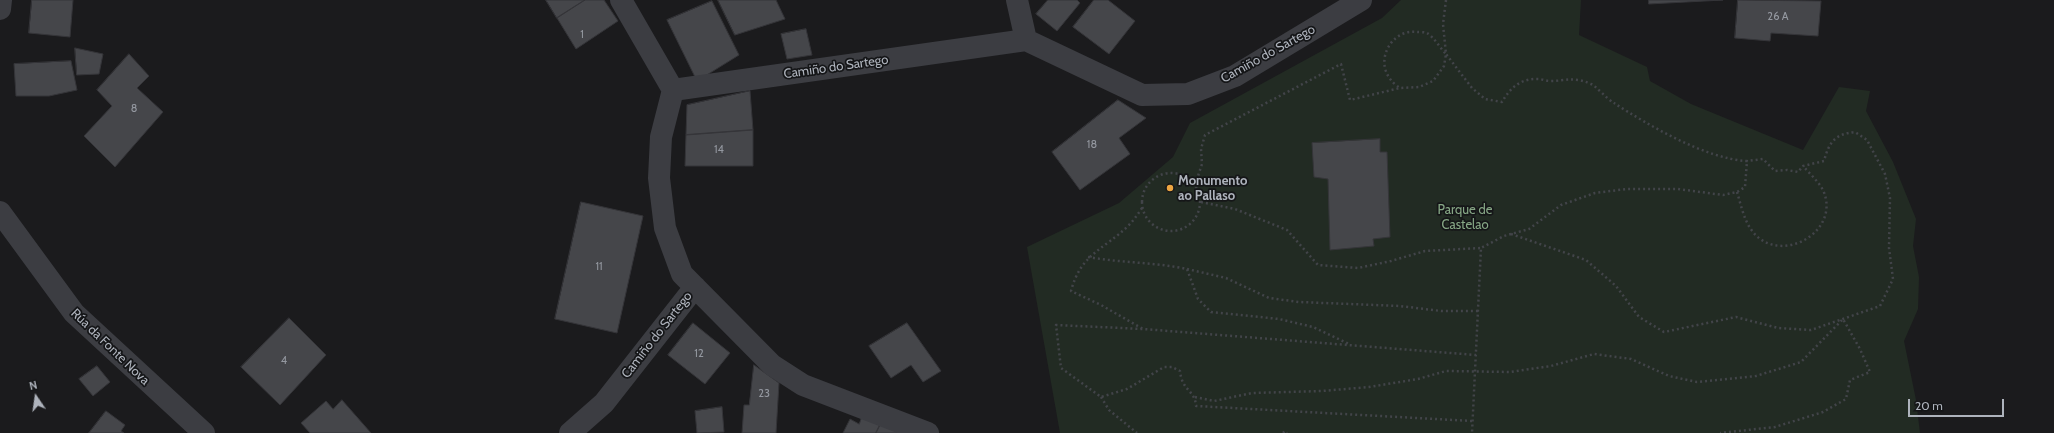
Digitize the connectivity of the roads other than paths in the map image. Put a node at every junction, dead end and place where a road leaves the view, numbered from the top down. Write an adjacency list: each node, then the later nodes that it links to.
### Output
1 (1, 0): 5 (street)
2 (620, 0): 7 (street)
3 (1017, 0): 6 (street)
4 (1361, 0): 6 (street, Camiño do Sartego)
5 (0, 9)
6 (1026, 40): 7 (street, Camiño do Sartego)
7 (673, 90): 9 (street, Camiño do Sartego)
8 (0, 212): 10 (street, Rúa da Fonte Nova)
9 (695, 287): 11 (street, Camiño do Sartego); 12 (street)
10 (204, 433)
11 (570, 433)
12 (928, 433)

